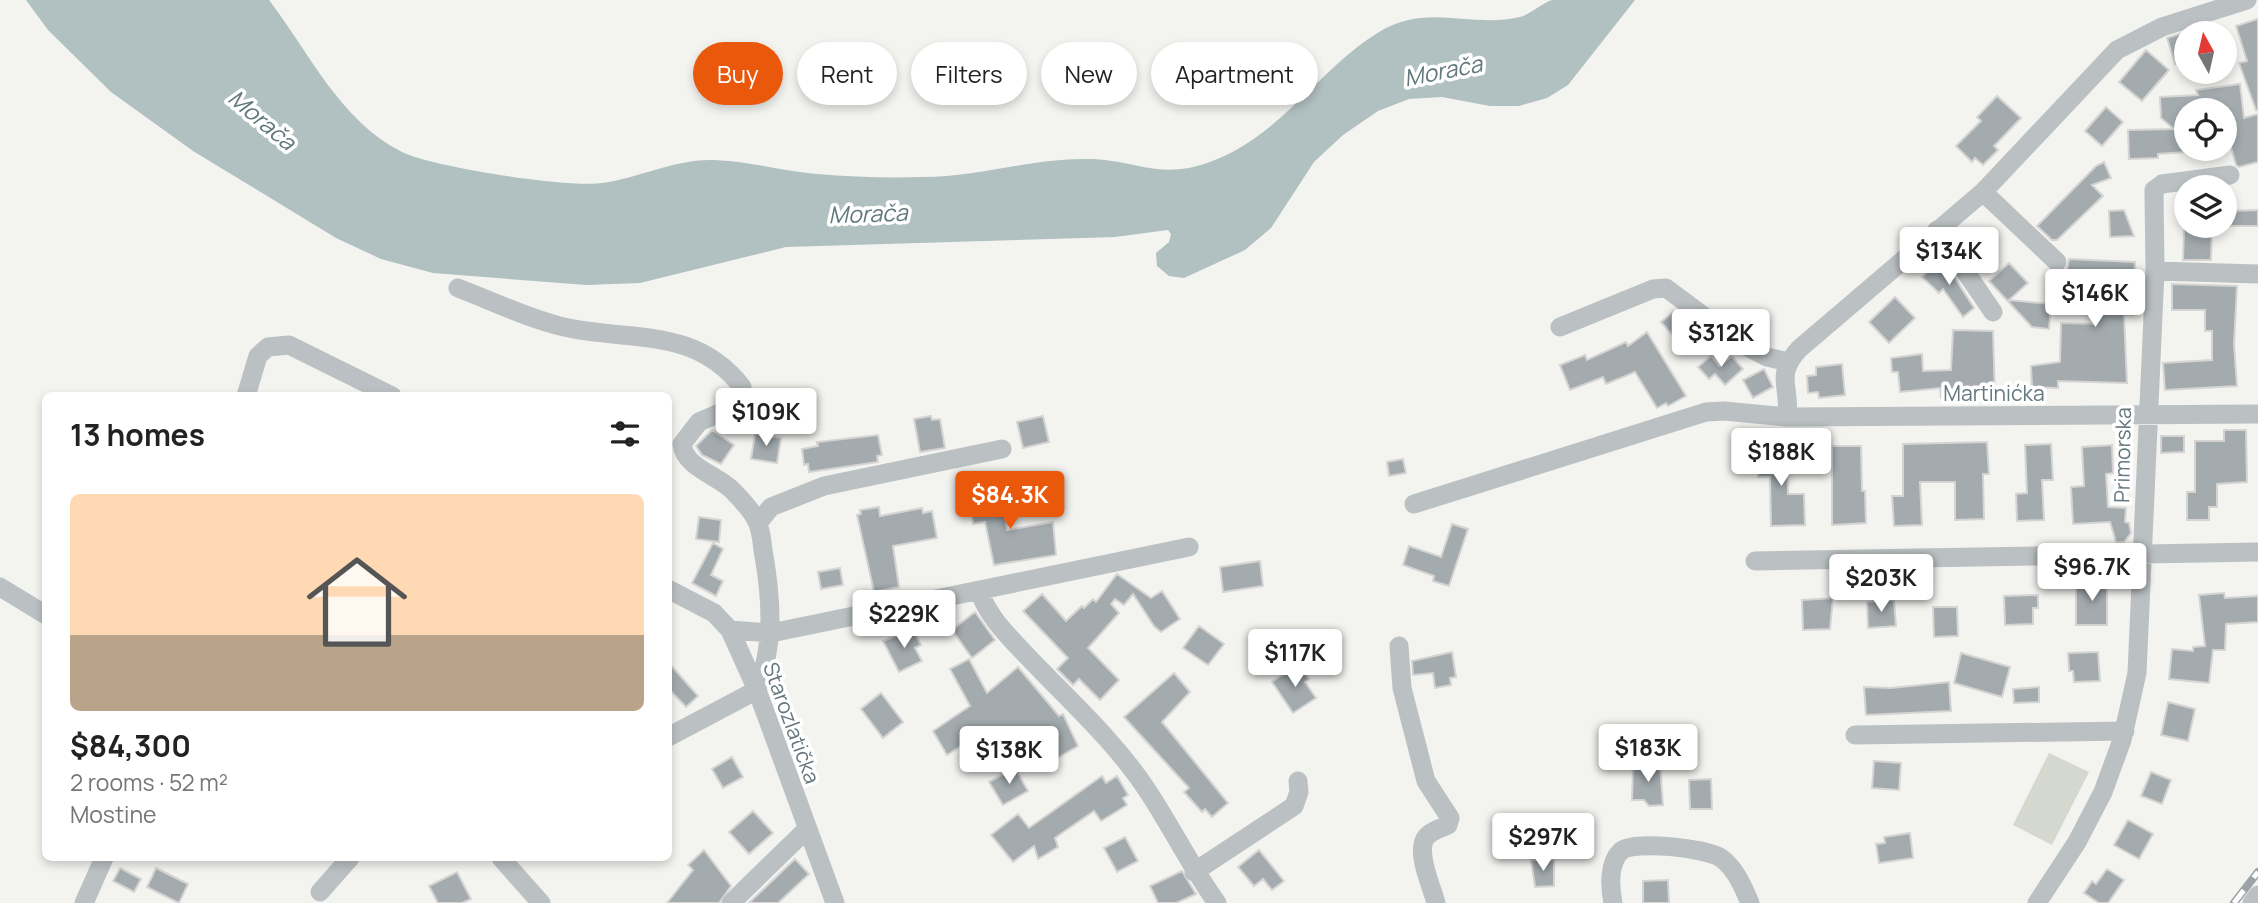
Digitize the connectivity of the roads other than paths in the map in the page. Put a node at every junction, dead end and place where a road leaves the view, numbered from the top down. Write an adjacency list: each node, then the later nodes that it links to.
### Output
1 (2247, 0): 3 (street)
2 (2174, 184): 6 (street, Primorska)
3 (1983, 192): 4 (street); 5 (street)
4 (1937, 230): 9 (street); 11 (street)
5 (2057, 262)
6 (2155, 271): 7 (street); 15 (street, Primorska)
7 (2258, 274)
8 (458, 288): 19 (street)
9 (1993, 312)
10 (1560, 327): 11 (street)
11 (1788, 362): 16 (street)
12 (247, 392): 13 (street)
13 (385, 392)
14 (2258, 414): 15 (street, Martinićka)
15 (2146, 416): 16 (street, Martinićka); 22 (street, Primorska)
16 (1787, 418): 18 (street, Martinićka)
17 (1002, 449): 19 (street)
18 (1414, 504)
19 (758, 523): 29 (street)
20 (1189, 547): 26 (street)
21 (2258, 552): 22 (street)
22 (2144, 553): 23 (street); 32 (street, Primorska)
23 (1755, 561)
24 (0, 587): 27 (street)
25 (672, 591): 28 (street, Starozlatička)
26 (981, 592): 29 (street); 40 (street)
27 (42, 613)
28 (730, 630): 29 (street); 31 (street, Starozlatička)
29 (771, 633): 31 (street)
30 (1399, 646): 48 (street)
31 (757, 690): 33 (street); 36 (street, Starozlatička)
32 (2124, 732): 34 (street); 51 (street, Primorska)
33 (672, 735)
34 (1855, 735)
35 (1298, 781): 40 (street)
36 (806, 830): 45 (street); 46 (street, Starozlatička)
37 (103, 861): 43 (street)
38 (347, 861): 41 (street)
39 (503, 861): 44 (street)
40 (1194, 872): 47 (street)
41 (320, 892)
42 (2258, 895): 52 (street)
43 (84, 903)
44 (541, 903)
45 (732, 903)
46 (835, 903)
47 (1217, 903)
48 (1436, 903)
49 (1612, 903): 50 (street)
50 (1750, 903)
51 (2037, 903)
52 (2252, 903)

